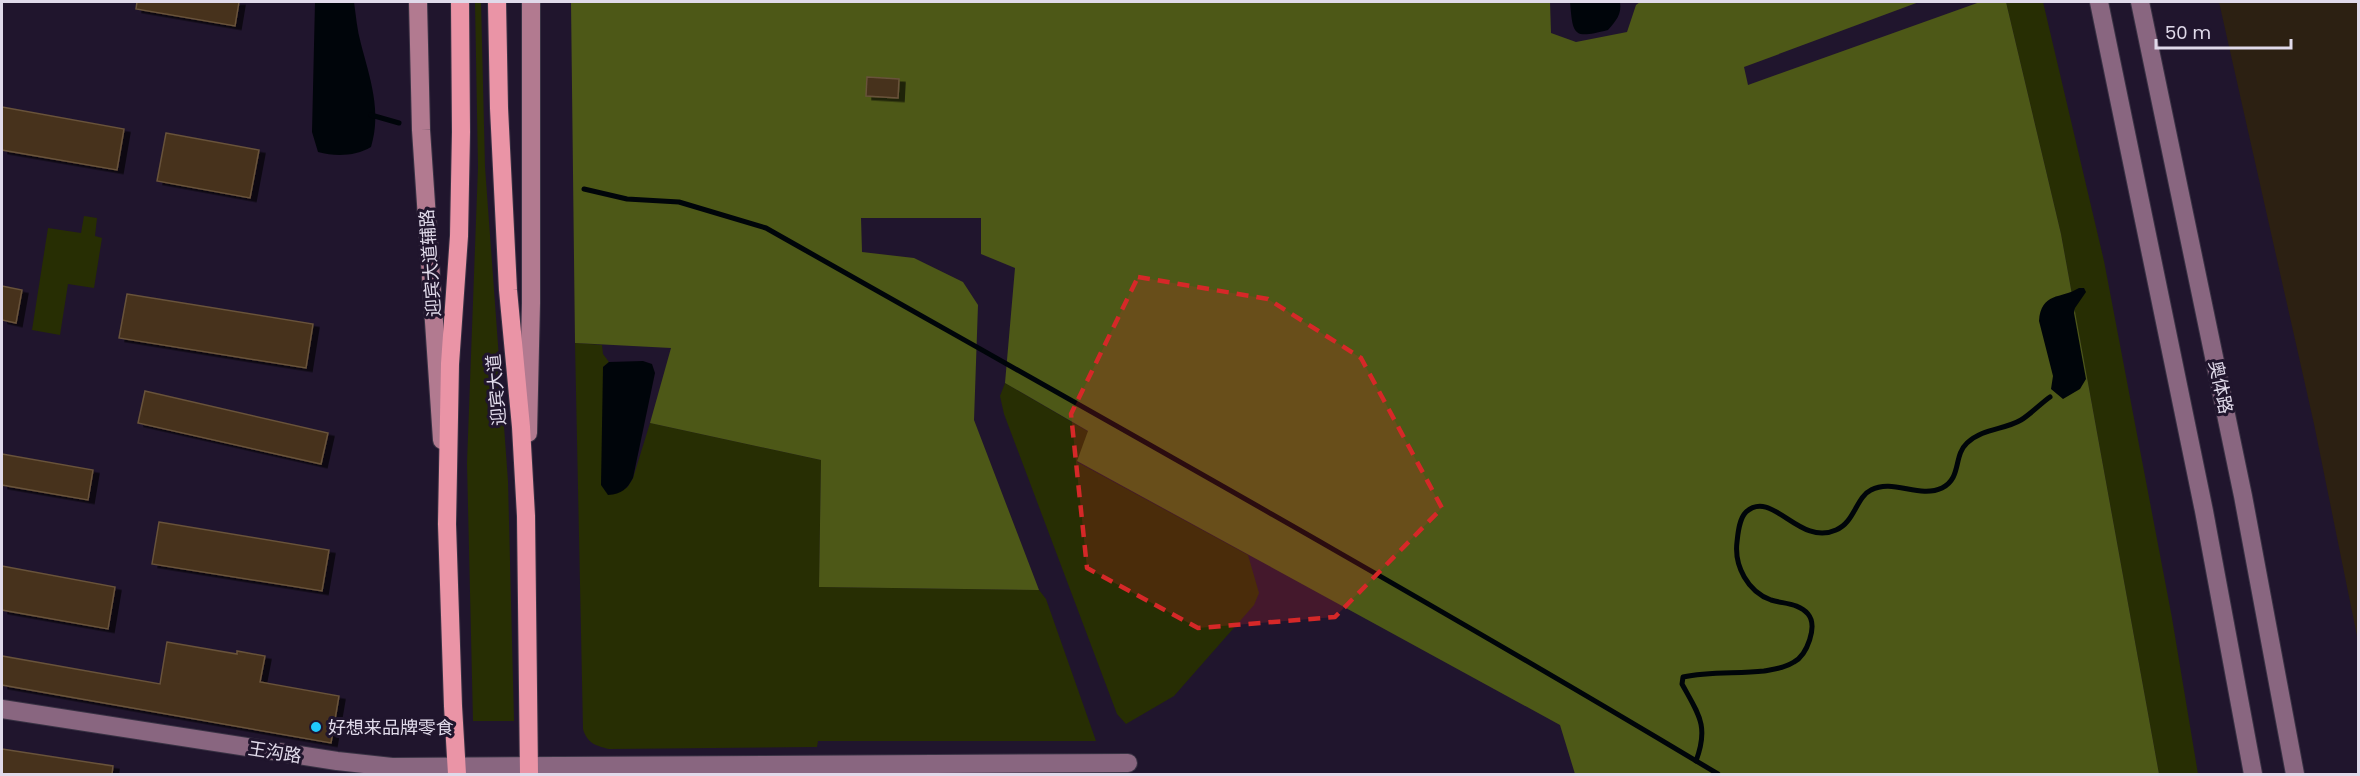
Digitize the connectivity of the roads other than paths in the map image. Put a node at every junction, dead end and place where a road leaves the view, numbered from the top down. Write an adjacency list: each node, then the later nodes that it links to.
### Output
1 (418, 2): 8 (main road, 迎宾大道辅路)
2 (459, 2): 8 (highway)
3 (497, 2): 7 (highway, 迎宾大道)
4 (531, 2): 7 (main road)
5 (2099, 2): 13 (main road)
6 (2140, 2): 14 (main road, 奥体路)
7 (526, 516): 11 (highway, 迎宾大道)
8 (447, 524): 12 (highway)
9 (2, 709): 12 (main road, 王沟路)
10 (1128, 763): 11 (main road, 王沟路)
11 (529, 770): 12 (main road, 王沟路)
12 (457, 771)
13 (2253, 774)
14 (2295, 774)

